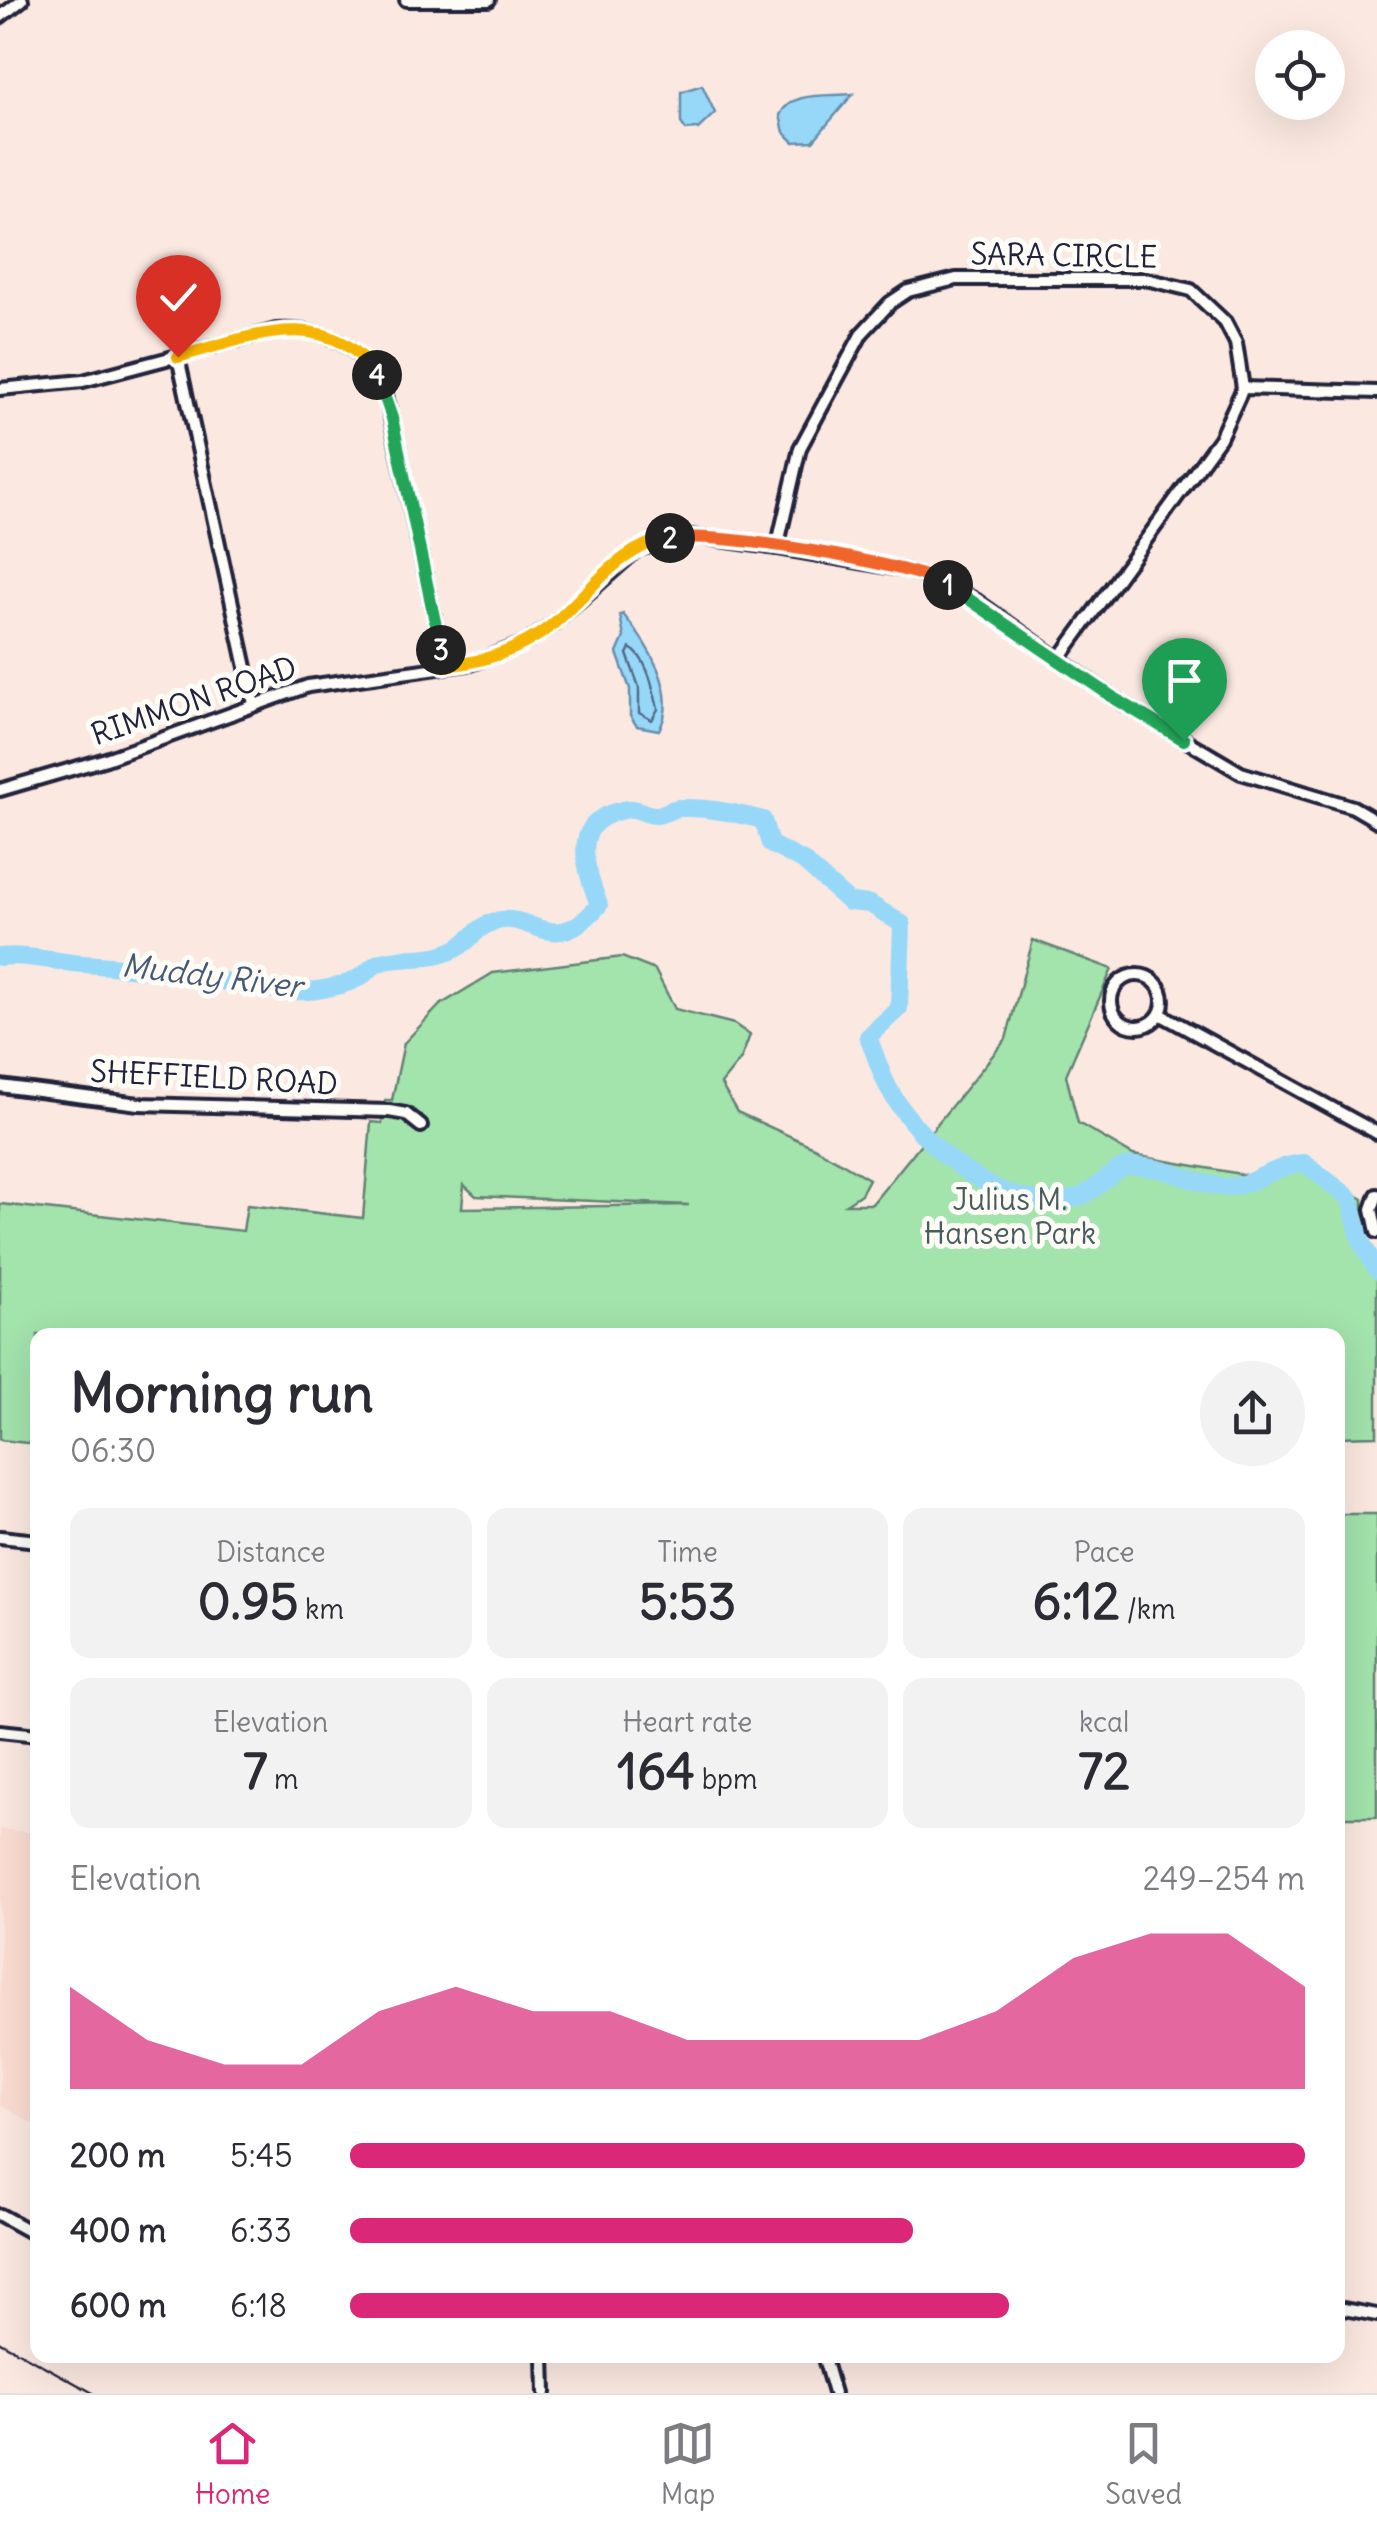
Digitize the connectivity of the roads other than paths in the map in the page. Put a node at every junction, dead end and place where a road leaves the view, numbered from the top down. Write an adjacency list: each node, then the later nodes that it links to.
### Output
1 (22, 0): 4 (street)
2 (406, 0): 3 (street)
3 (489, 0)
4 (0, 16)
5 (178, 357): 7 (street); 11 (street); 12 (street)
6 (1244, 388): 8 (street); 9 (street, SARA CIRCLE); 10 (street)
7 (0, 389)
8 (1377, 392)
9 (777, 548): 10 (street, RIMMON ROAD); 11 (street, RIMMON ROAD)
10 (1060, 659): 14 (street, RIMMON ROAD)
11 (445, 666): 12 (street, RIMMON ROAD)
12 (254, 704): 13 (street, RIMMON ROAD)
13 (0, 790)
14 (1377, 821)
15 (1160, 1014): 15 (street); 18 (street)
16 (0, 1086): 17 (street, SHEFFIELD ROAD)
17 (421, 1126)
18 (1377, 1133)
19 (1377, 1195): 20 (street)
20 (1375, 1210): 21 (street)
21 (1377, 1232)
22 (0, 1537): 23 (street)
23 (30, 1540)
24 (0, 1732): 25 (street)
25 (30, 1734)
26 (0, 2215): 27 (street)
27 (30, 2232)
28 (1345, 2309): 29 (street)
29 (1377, 2315)
30 (544, 2363): 32 (street)
31 (825, 2363): 33 (street)
32 (546, 2393)
33 (834, 2393)

